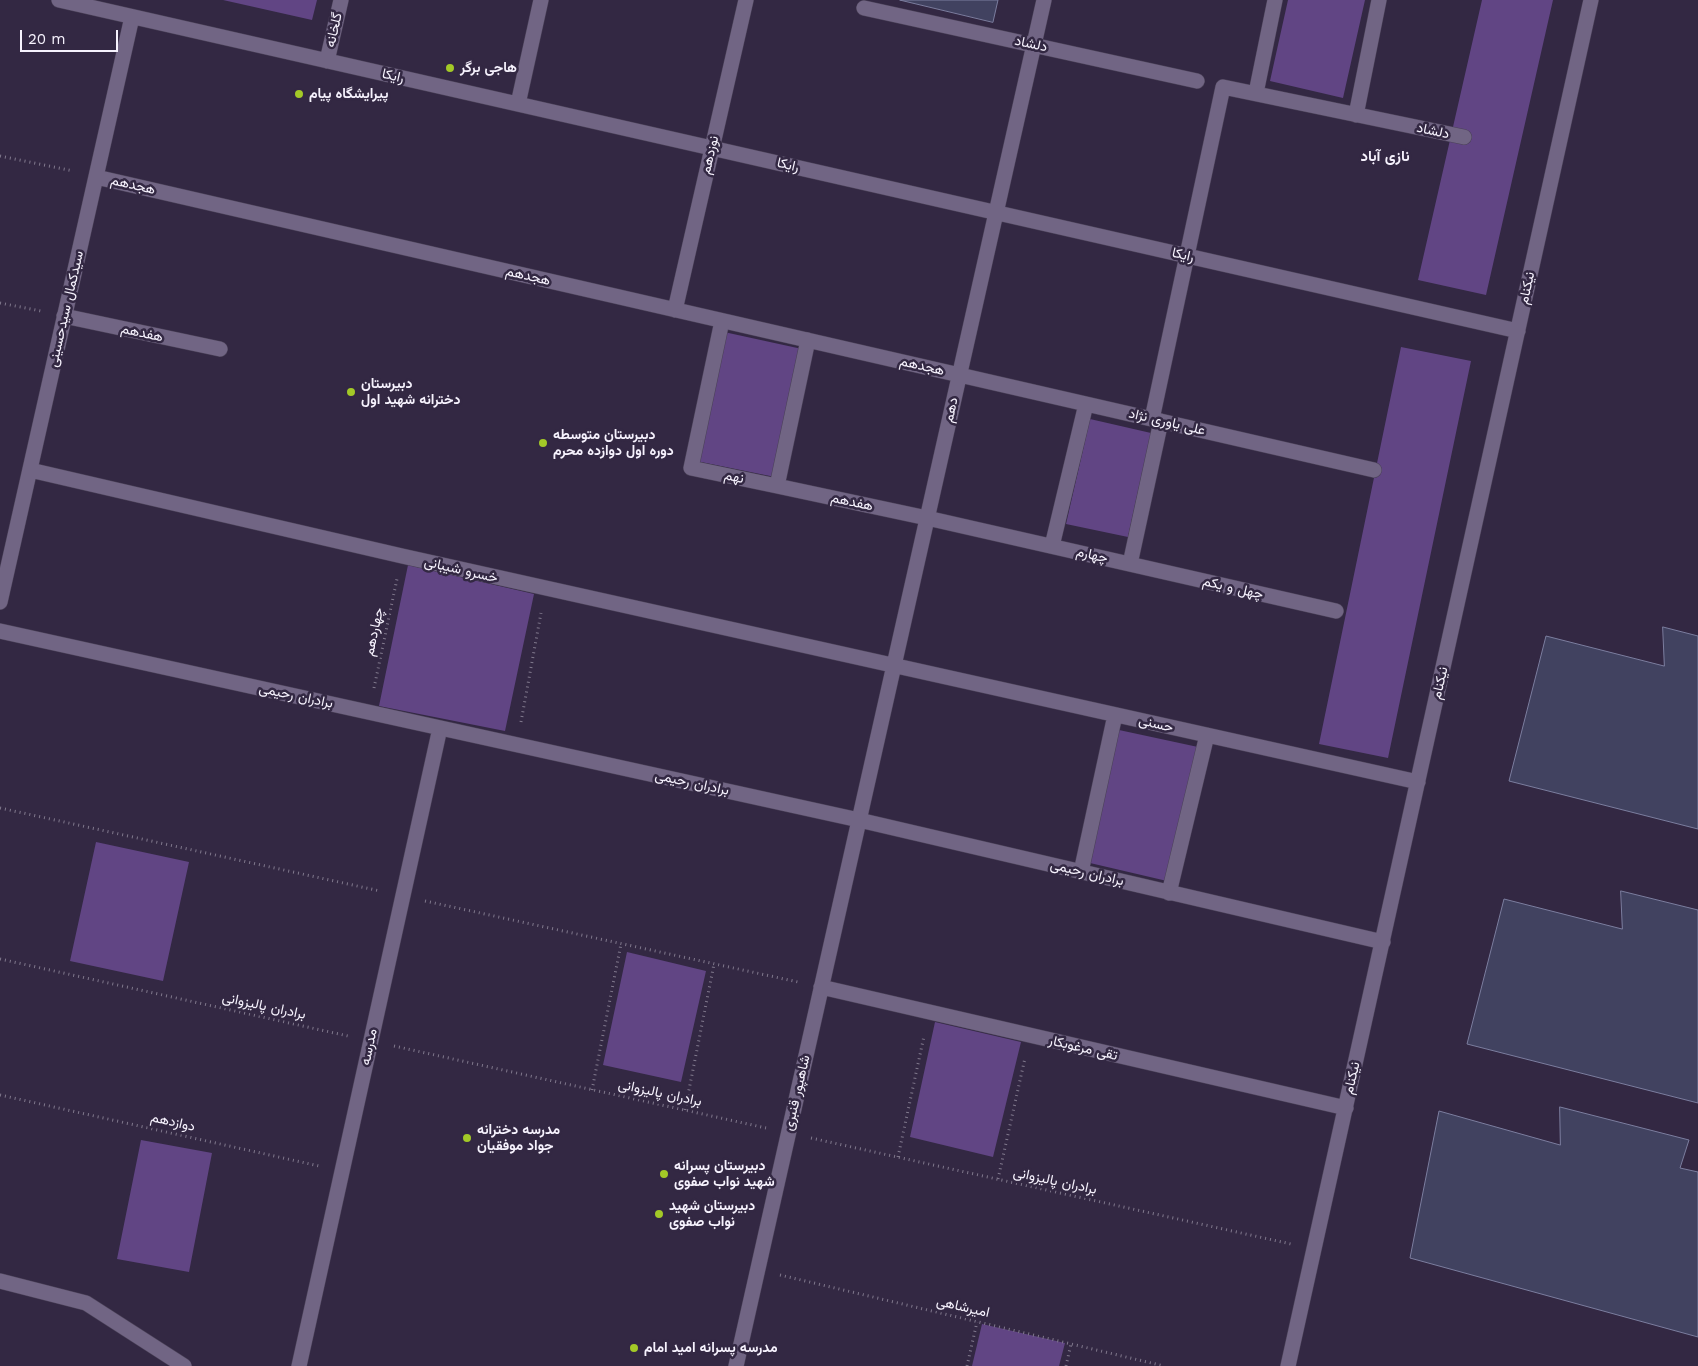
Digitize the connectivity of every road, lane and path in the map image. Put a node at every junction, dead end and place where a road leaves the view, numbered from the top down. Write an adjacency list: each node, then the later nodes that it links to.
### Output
1 (59, 0): 10 (street, رایکا)
2 (341, 0): 12 (street, گلخانه)
3 (541, 0): 15 (street)
4 (746, 0): 18 (street, نوزدهم)
5 (1044, 0): 11 (street, دهم)
6 (1275, 0): 14 (street)
7 (1380, 0): 16 (street)
8 (1590, 0): 27 (street, نیکنام); 81 (street)
9 (864, 8): 11 (street, دلشاد)
10 (132, 17): 12 (street, رایکا); 20 (street, سیدکمال سیدحسینی)
11 (1034, 45): 13 (street, دلشاد); 21 (street, دهم)
12 (327, 61): 15 (street, رایکا)
13 (1197, 81)
14 (1256, 93): 16 (street, دلشاد); 22 (street, دلشاد)
15 (518, 104): 18 (street, رایکا)
16 (1356, 115): 17 (street, دلشاد)
17 (1464, 138)
18 (712, 148): 21 (street, رایکا); 24 (street, نوزدهم)
19 (0, 156): 20 (path)
20 (96, 176): 24 (street, هجدهم); 25 (street, سیدکمال سیدحسینی)
21 (996, 212): 22 (street, رایکا); 30 (street, دهم)
22 (1187, 256): 27 (street, رایکا); 32 (street)
23 (0, 303): 25 (path)
24 (675, 310): 26 (street, هجدهم)
25 (64, 316): 29 (street, هفدهم); 33 (street, سیدکمال سیدحسینی)
26 (722, 321): 28 (street, هجدهم); 35 (street, نهم)
27 (1518, 331): 50 (street, نیکنام)
28 (808, 340): 30 (street, هجدهم); 35 (street)
29 (220, 349)
30 (959, 375): 31 (street, علی یاوری نژاد); 36 (street, دهم)
31 (1086, 404): 32 (street, علی یاوری نژاد); 37 (street)
32 (1156, 420): 34 (street, علی یاوری نژاد); 39 (street)
33 (30, 470): 38 (street, خسرو شیبانی); 41 (street, سیدکمال سیدحسینی)
34 (1374, 470)
35 (777, 486): 36 (street, هفدهم)
36 (927, 518): 37 (street); 44 (street, دهم)
37 (1052, 546): 39 (street, چهارم)
38 (402, 556): 40 (street, خسرو شیبانی); 45 (path, چهاردهم)
39 (1130, 564): 42 (street, چهل و یکم)
40 (546, 588): 44 (street, خسرو شیبانی); 49 (path)
41 (0, 602)
42 (1336, 611)
43 (0, 631): 45 (street, برادران رحیمی)
44 (893, 666): 46 (street, حسنی); 51 (street, دهم)
45 (368, 712): 47 (street, برادران رحیمی)
46 (1115, 715): 48 (street, حسنی); 52 (street)
47 (440, 728): 49 (street, برادران رحیمی); 61 (street, مدرسه)
48 (1206, 735): 50 (street, حسنی); 53 (street)
49 (516, 745): 51 (street, برادران رحیمی)
50 (1418, 782): 54 (street, نیکنام)
51 (859, 820): 52 (street, برادران رحیمی); 58 (street, شاهپور قنبری)
52 (1081, 872): 53 (street, برادران رحیمی)
53 (1169, 893): 54 (street, برادران رحیمی)
54 (1382, 942): 64 (street, نیکنام)
55 (622, 944): 62 (path)
56 (0, 959): 61 (path, برادران پالیزوانی)
57 (714, 964): 65 (path)
58 (821, 987): 59 (street, تقی مرغوبکار); 66 (street, شاهپور قنبری)
59 (929, 1012): 60 (street, تقی مرغوبکار); 67 (path)
60 (1030, 1036): 64 (street, تقی مرغوبکار); 69 (path)
61 (371, 1041): 62 (path, برادران پالیزوانی); 68 (street, مدرسه)
62 (592, 1090): 65 (path, برادران پالیزوانی)
63 (0, 1095): 68 (path, دوازدهم)
64 (1346, 1108): 70 (street, نیکنام)
65 (685, 1110): 66 (path, برادران پالیزوانی)
66 (788, 1133): 67 (path, برادران پالیزوانی); 71 (street, شاهپور قنبری)
67 (898, 1157): 69 (path, برادران پالیزوانی)
68 (342, 1171): 76 (street, مدرسه)
69 (998, 1180): 70 (path, برادران پالیزوانی)
70 (1315, 1249): 81 (street, نیکنام)
71 (758, 1270): 73 (path, امیرشاهی); 77 (street, شاهپور قنبری)
72 (0, 1281): 75 (street)
73 (977, 1322): 74 (path, امیرشاهی); 78 (path)
74 (1071, 1344): 79 (path); 80 (path, امیرشاهی)
75 (184, 1366)
76 (299, 1366)
77 (736, 1366)
78 (967, 1366)
79 (1066, 1366)
80 (1164, 1366)
81 (1288, 1366)

